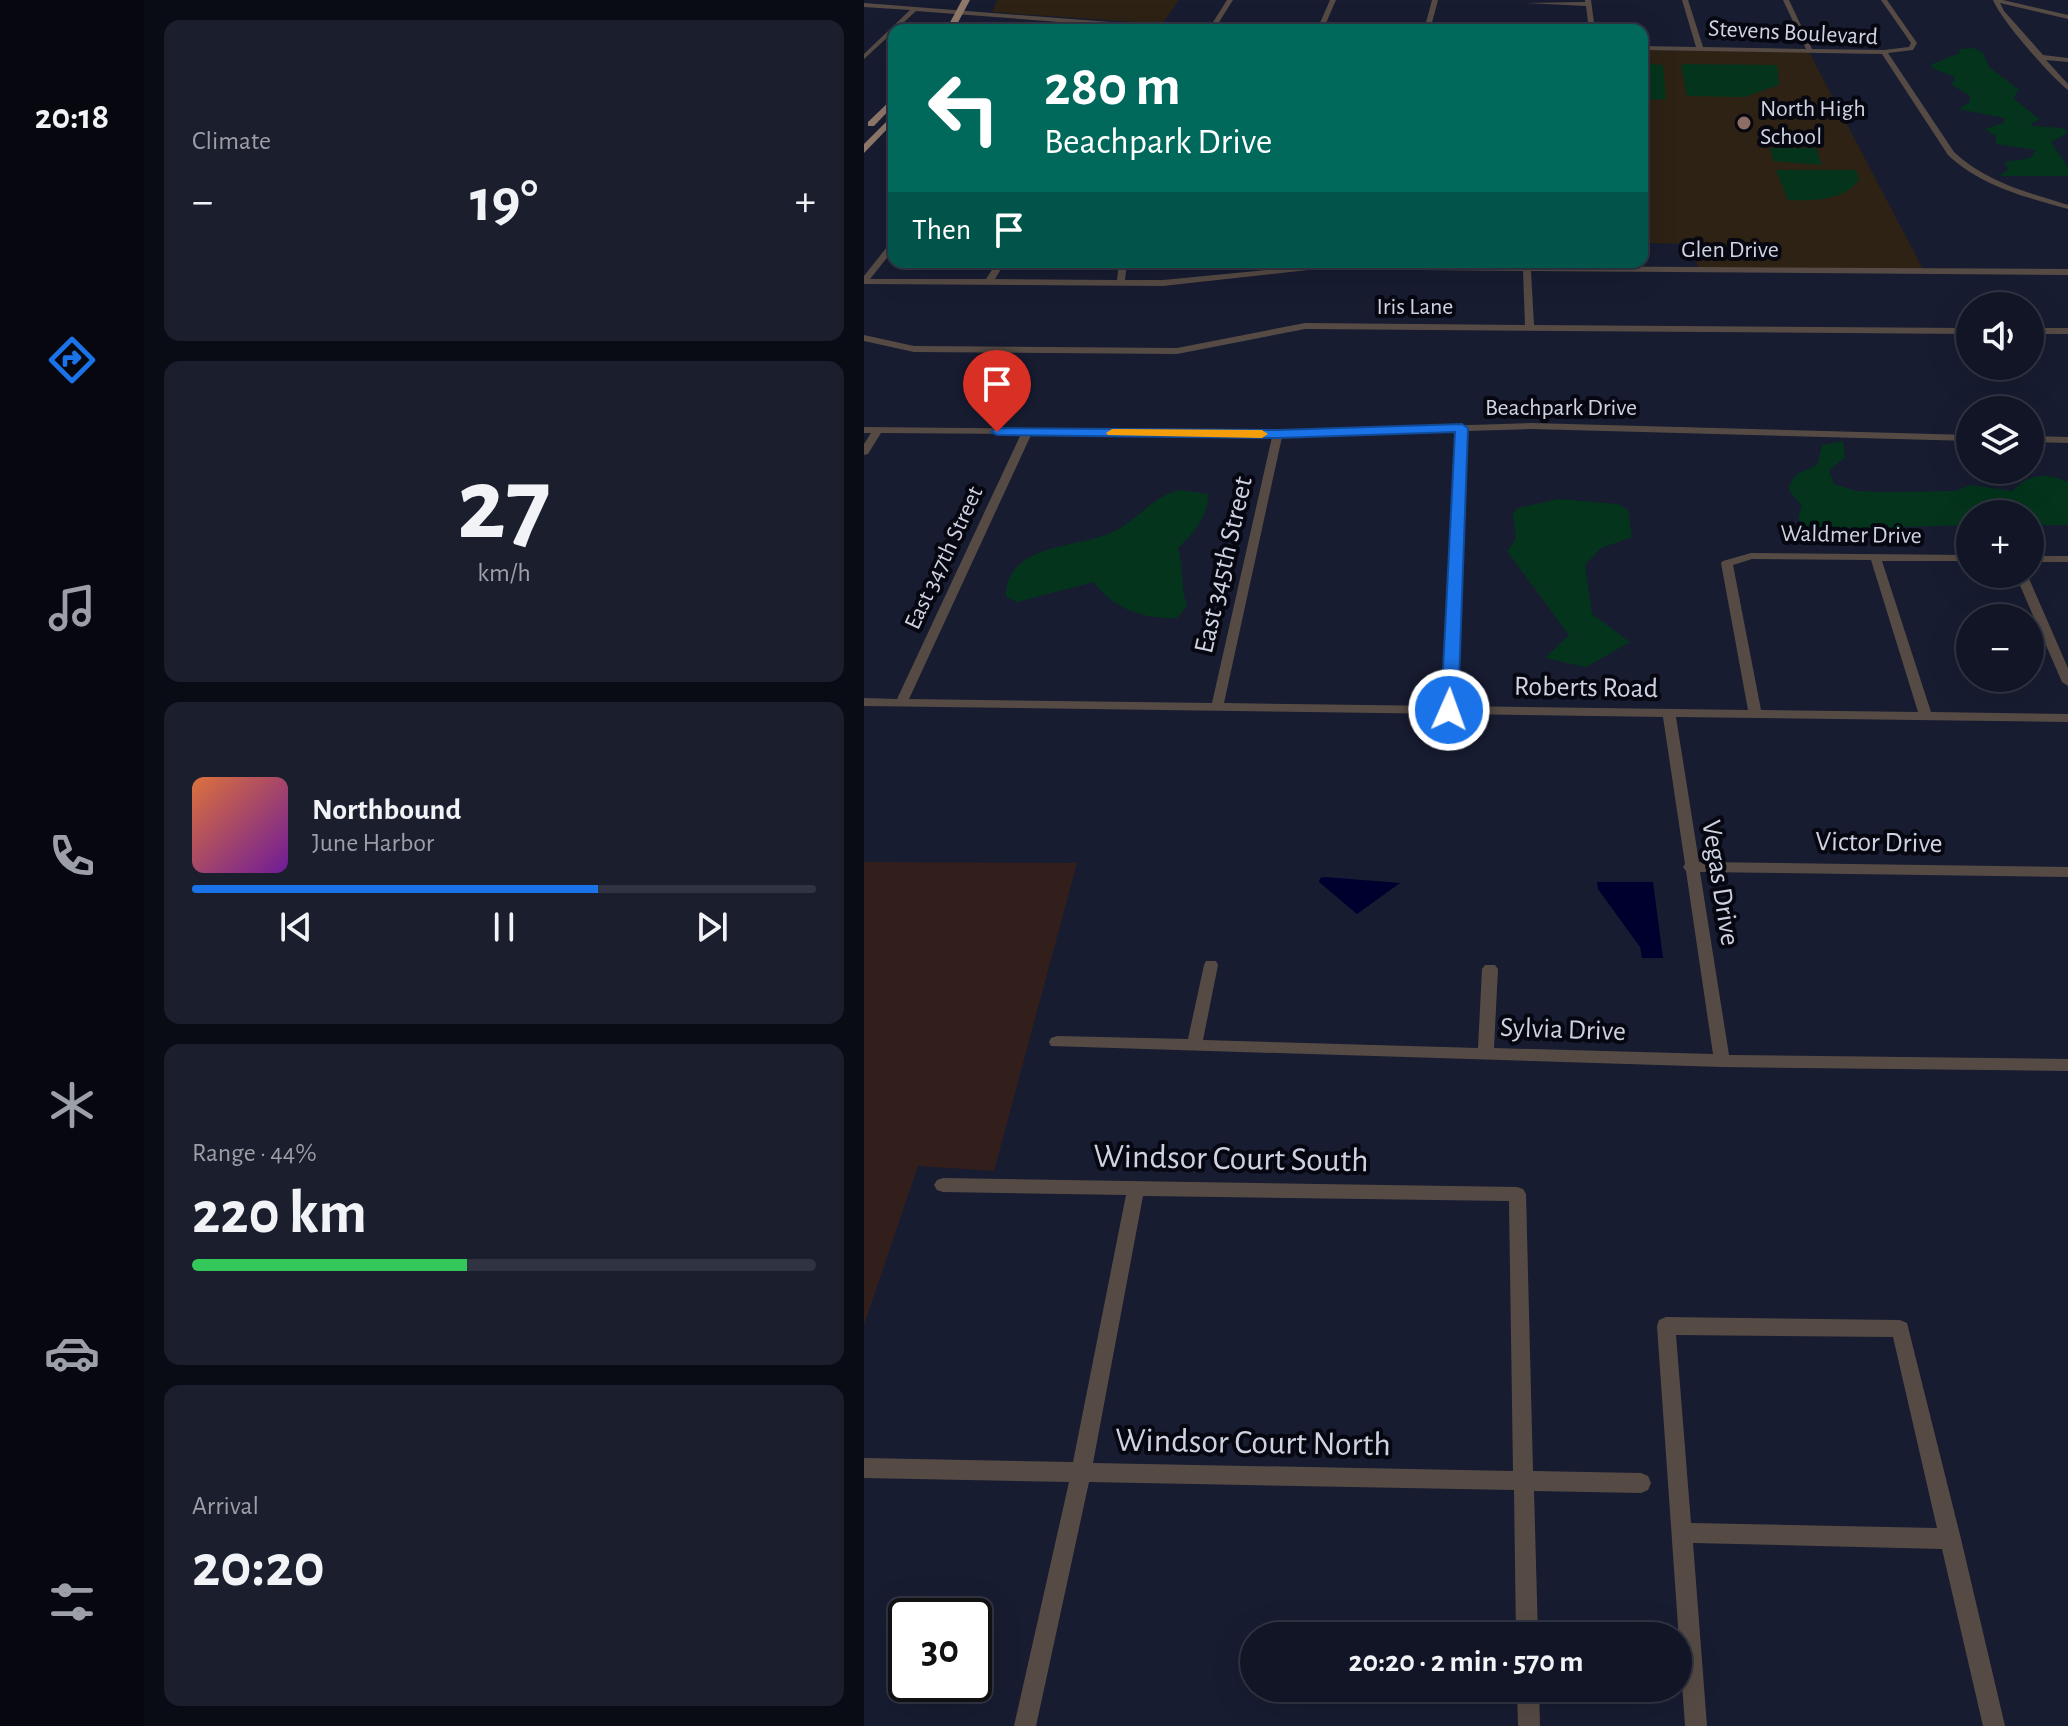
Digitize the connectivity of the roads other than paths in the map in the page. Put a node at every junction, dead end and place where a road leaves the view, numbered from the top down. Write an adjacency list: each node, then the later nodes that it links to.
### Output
1 (966, 0): 14 (main road)
2 (978, 0): 15 (main road)
3 (1230, 0): 22 (street)
4 (1333, 0): 23 (street)
5 (1435, 0): 24 (street)
6 (1685, 0): 28 (street)
7 (1786, 0): 29 (street)
8 (1884, 0): 30 (street)
9 (1996, 0): 16 (street); 32 (street)
10 (1588, 2): 11 (street); 25 (street)
11 (1529, 3)
12 (864, 5): 13 (street)
13 (915, 9): 14 (street); 18 (street)
14 (959, 12): 15 (street); 19 (main road)
15 (971, 16): 17 (street)
16 (2068, 17)
17 (1075, 21): 20 (street); 21 (street)
18 (899, 24)
19 (953, 24)
20 (1072, 24)
21 (1106, 24)
22 (1215, 24)
23 (1323, 24)
24 (1429, 24)
25 (1591, 24)
26 (888, 34): 31 (street)
27 (1648, 48): 28 (street, Stevens Boulevard)
28 (1700, 49): 29 (street, Stevens Boulevard)
29 (1810, 51): 30 (street, Stevens Boulevard)
30 (1884, 52): 39 (street, Stevens Boulevard)
31 (864, 57)
32 (2039, 57): 33 (street); 34 (street)
33 (2068, 60)
34 (2068, 88)
35 (888, 106): 37 (main road)
36 (888, 124): 38 (main road)
37 (864, 132)
38 (864, 150)
39 (2068, 207)
40 (888, 251): 47 (street)
41 (997, 268): 48 (street)
42 (1122, 268): 49 (street)
43 (1250, 268): 49 (street, Glen Drive)
44 (1422, 268): 45 (street, Glen Drive)
45 (1527, 269): 46 (street, Glen Drive); 50 (street)
46 (2068, 272)
47 (864, 281): 48 (street, Glen Drive)
48 (989, 282): 49 (street, Glen Drive)
49 (1121, 283)
50 (1530, 327): 51 (street, Iris Lane); 54 (street, Iris Lane)
51 (1956, 331)
52 (2044, 331): 53 (street)
53 (2068, 331)
54 (864, 338)
55 (1462, 428): 59 (street, Beachpark Drive); 60 (street, Beachpark Drive); 73 (street)
56 (864, 430): 57 (street, Beachpark Drive)
57 (878, 430): 58 (street, Beachpark Drive); 63 (street)
58 (1027, 432): 59 (street, Beachpark Drive); 71 (street, East 347th Street)
59 (1278, 434): 72 (street, East 345th Street)
60 (1956, 438)
61 (2044, 439): 62 (street)
62 (2068, 440)
63 (864, 452)
64 (1875, 557): 65 (street, Waldmer Drive); 75 (street, Waldmer Drive); 76 (street)
65 (1956, 558)
66 (2044, 559): 67 (street)
67 (2068, 559)
68 (2027, 588): 69 (street)
69 (2068, 682)
70 (864, 702): 71 (street, Roberts Road)
71 (901, 703): 72 (street, Roberts Road)
72 (1217, 707): 73 (street, Roberts Road)
73 (1449, 710): 74 (street, Roberts Road)
74 (1669, 713): 75 (street, Roberts Road); 78 (street, Vegas Drive)
75 (1755, 714): 76 (street, Roberts Road)
76 (1926, 716): 77 (street, Roberts Road)
77 (2068, 718)
78 (1690, 867): 79 (street, Victor Drive); 85 (street, Vegas Drive)
79 (2068, 872)
80 (1211, 965): 83 (street)
81 (1490, 969): 84 (street)
82 (1057, 1042): 83 (street, Sylvia Drive)
83 (1194, 1046): 84 (street, Sylvia Drive)
84 (1486, 1054): 85 (street, Sylvia Drive)
85 (1722, 1061): 86 (street, Sylvia Drive)
86 (2068, 1065)
87 (943, 1185): 88 (street, Windsor Court South)
88 (1136, 1187): 90 (street); 91 (street, Windsor Court South)
89 (864, 1468): 90 (street, Windsor Court North)
90 (1081, 1473): 91 (street, Windsor Court North); 97 (street)
91 (1524, 1480): 92 (street, Windsor Court North); 95 (street)
92 (1641, 1483)
93 (1681, 1533): 94 (street); 94 (street); 99 (street)
94 (1951, 1539): 100 (street)
95 (1527, 1622)
96 (1528, 1702): 98 (street)
97 (1025, 1726)
98 (1529, 1726)
99 (1696, 1726)
100 (1994, 1726)

